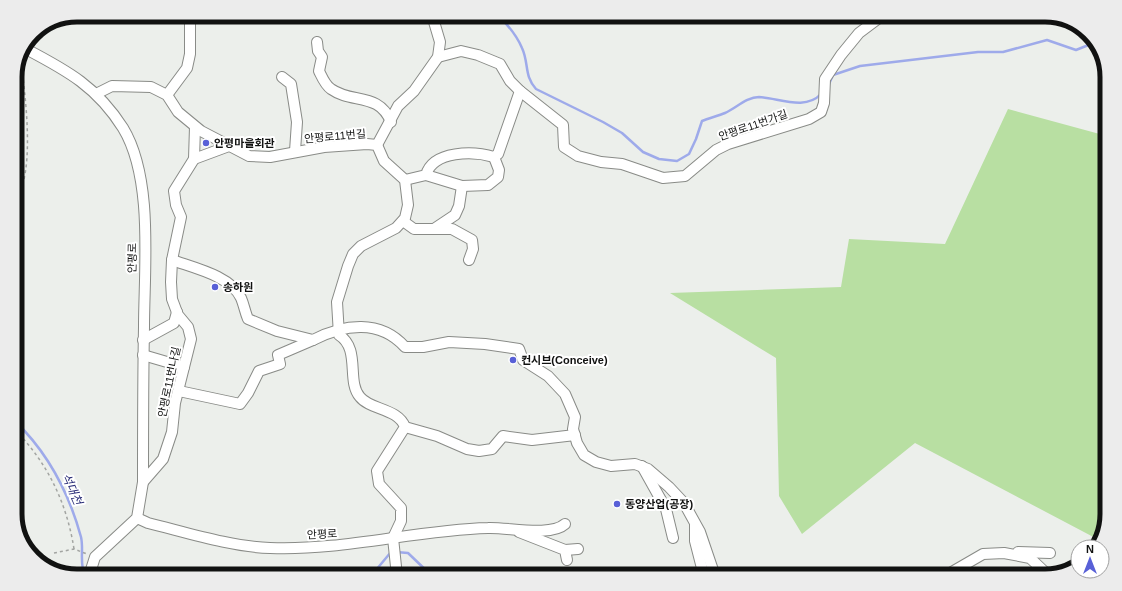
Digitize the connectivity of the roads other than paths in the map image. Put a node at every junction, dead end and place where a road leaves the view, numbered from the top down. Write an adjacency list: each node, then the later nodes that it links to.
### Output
1 (190, 22): 10 (street)
2 (434, 22): 6 (street)
3 (874, 22): 8 (street, 안평로11번가길)
4 (317, 42): 11 (street)
5 (29, 50): 9 (street, 안평로)
6 (438, 57): 8 (street, 안평로11번가길); 11 (street, 안평로11번길)
7 (282, 76): 15 (street, 안평로11번길)
8 (520, 91): 16 (street)
9 (96, 94): 10 (street); 27 (street, 안평로)
10 (167, 95): 12 (street, 안평로11번길)
11 (391, 122): 14 (street, 안평로11번길)
12 (196, 127): 13 (street, 안평로11번길); 17 (street, 안평로11번나길)
13 (229, 146): 15 (street, 안평로11번길); 17 (street)
14 (377, 146): 15 (street, 안평로11번길); 19 (street, 안평로11번길)
15 (295, 151)
16 (494, 156): 18 (street); 20 (street)
17 (194, 159): 23 (street, 안평로11번나길)
18 (426, 175): 19 (street); 20 (street)
19 (405, 180): 21 (street)
20 (462, 186): 22 (street)
21 (403, 221): 22 (street); 26 (street)
22 (434, 229): 24 (street)
23 (172, 260): 25 (street, 안평로11번나길); 28 (street)
24 (469, 260)
25 (177, 312): 27 (street); 30 (street, 안평로11번나길)
26 (339, 330): 28 (street); 32 (street); 33 (street)
27 (143, 340): 29 (street, 안평로)
28 (313, 340): 31 (street)
29 (143, 355): 30 (street); 35 (street, 안평로)
30 (184, 367): 31 (street, 안평로11번나길)
31 (179, 391): 35 (street, 안평로11번나길)
32 (405, 427): 33 (street); 41 (street)
33 (575, 435): 34 (street)
34 (642, 466): 37 (street); 40 (street)
35 (143, 482): 36 (street, 안평로)
36 (137, 518): 41 (street, 안평로); 45 (street)
37 (695, 521): 47 (street); 48 (street)
38 (565, 524): 39 (street)
39 (512, 530): 41 (street, 안평로); 42 (street)
40 (673, 538)
41 (394, 547): 46 (street)
42 (578, 549)
43 (1004, 553): 44 (street); 49 (street); 50 (street)
44 (1050, 553)
45 (92, 569)
46 (396, 569)
47 (702, 569)
48 (712, 569)
49 (957, 569)
50 (1042, 569)

